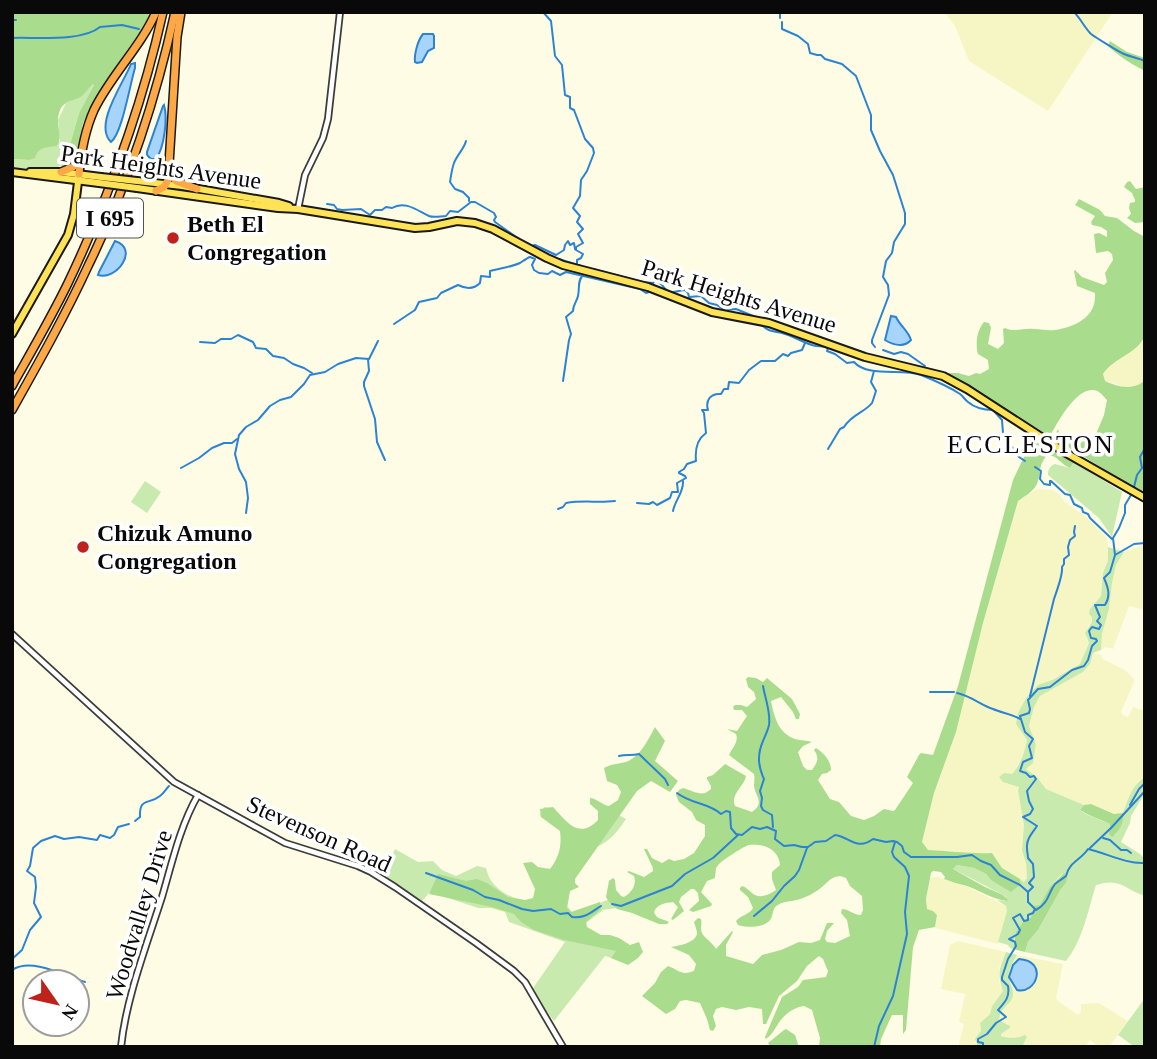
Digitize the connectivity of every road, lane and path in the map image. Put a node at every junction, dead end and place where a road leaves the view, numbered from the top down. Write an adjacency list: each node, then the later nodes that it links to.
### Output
1 (156, 12): 6 (highway)
2 (163, 12): 23 (highway, I 695)
3 (175, 12): 24 (highway, I 695)
4 (181, 12): 7 (highway)
5 (340, 12): 21 (street)
6 (80, 159): 8 (highway); 11 (highway)
7 (169, 167): 14 (highway); 15 (highway)
8 (61, 172): 9 (main road, Park Heights Avenue); 11 (main road, Park Heights Avenue)
9 (15, 173): 10 (main road, Park Heights Avenue)
10 (50, 177): 11 (main road, Park Heights Avenue); 17 (main road)
11 (78, 177): 12 (main road, Park Heights Avenue); 17 (main road)
12 (99, 181): 13 (main road, Park Heights Avenue, bridge); 17 (main road)
13 (137, 184): 14 (main road, Park Heights Avenue); 16 (main road, Park Heights Avenue)
14 (166, 184): 15 (main road, Park Heights Avenue); 16 (highway)
15 (197, 189): 18 (main road, Park Heights Avenue)
16 (156, 191): 20 (main road, Park Heights Avenue)
17 (77, 195): 22 (main road)
18 (236, 196): 19 (main road, Park Heights Avenue); 20 (main road)
19 (269, 201): 20 (main road); 21 (main road, Park Heights Avenue)
20 (252, 204): 21 (main road, Park Heights Avenue)
21 (298, 209): 25 (main road, Park Heights Avenue)
22 (12, 334)
23 (12, 386)
24 (12, 411)
25 (1145, 498)
26 (13, 635): 27 (street, Stevenson Road)
27 (198, 795): 28 (street, Woodvalley Drive); 29 (street, Stevenson Road)
28 (121, 1047)
29 (563, 1047)

